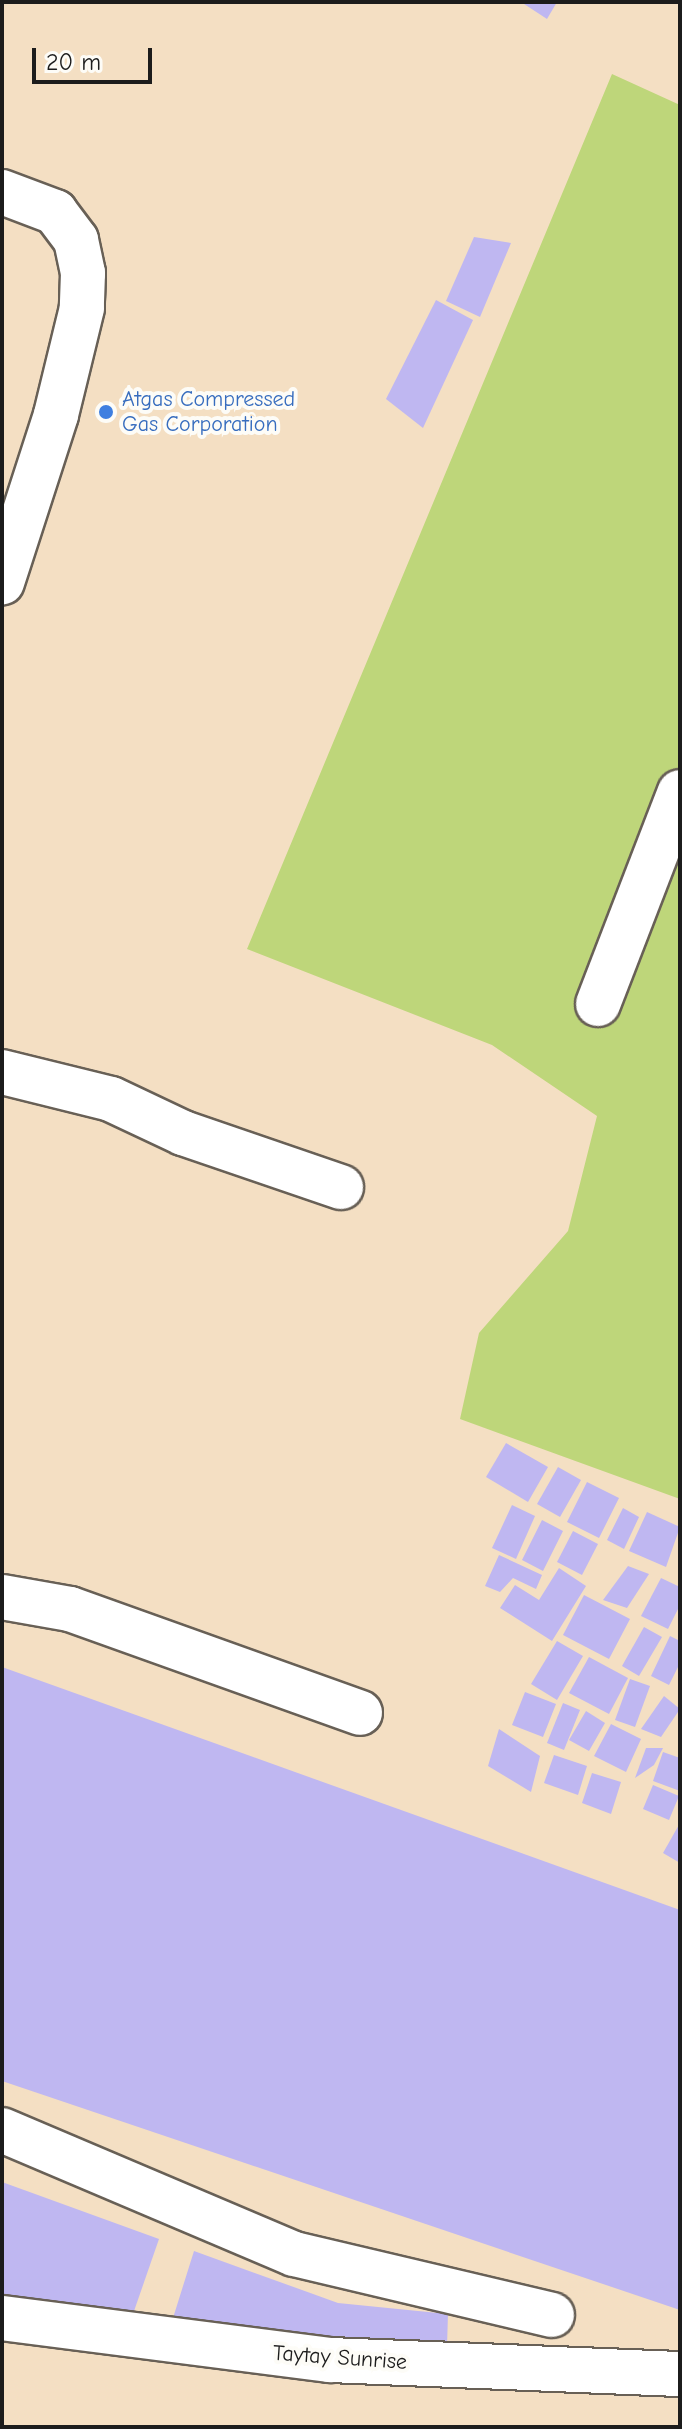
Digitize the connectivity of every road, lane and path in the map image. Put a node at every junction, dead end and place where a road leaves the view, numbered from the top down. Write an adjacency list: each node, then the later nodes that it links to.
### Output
1 (2, 192): 2 (street)
2 (2, 582)
3 (680, 792): 4 (street)
4 (598, 1004)
5 (2, 1072): 6 (street)
6 (341, 1187)
7 (2, 1597): 8 (street)
8 (360, 1713)
9 (2, 2130): 10 (street)
10 (552, 2315)
11 (2, 2318): 12 (street, Taytay Sunrise)
12 (680, 2374)

